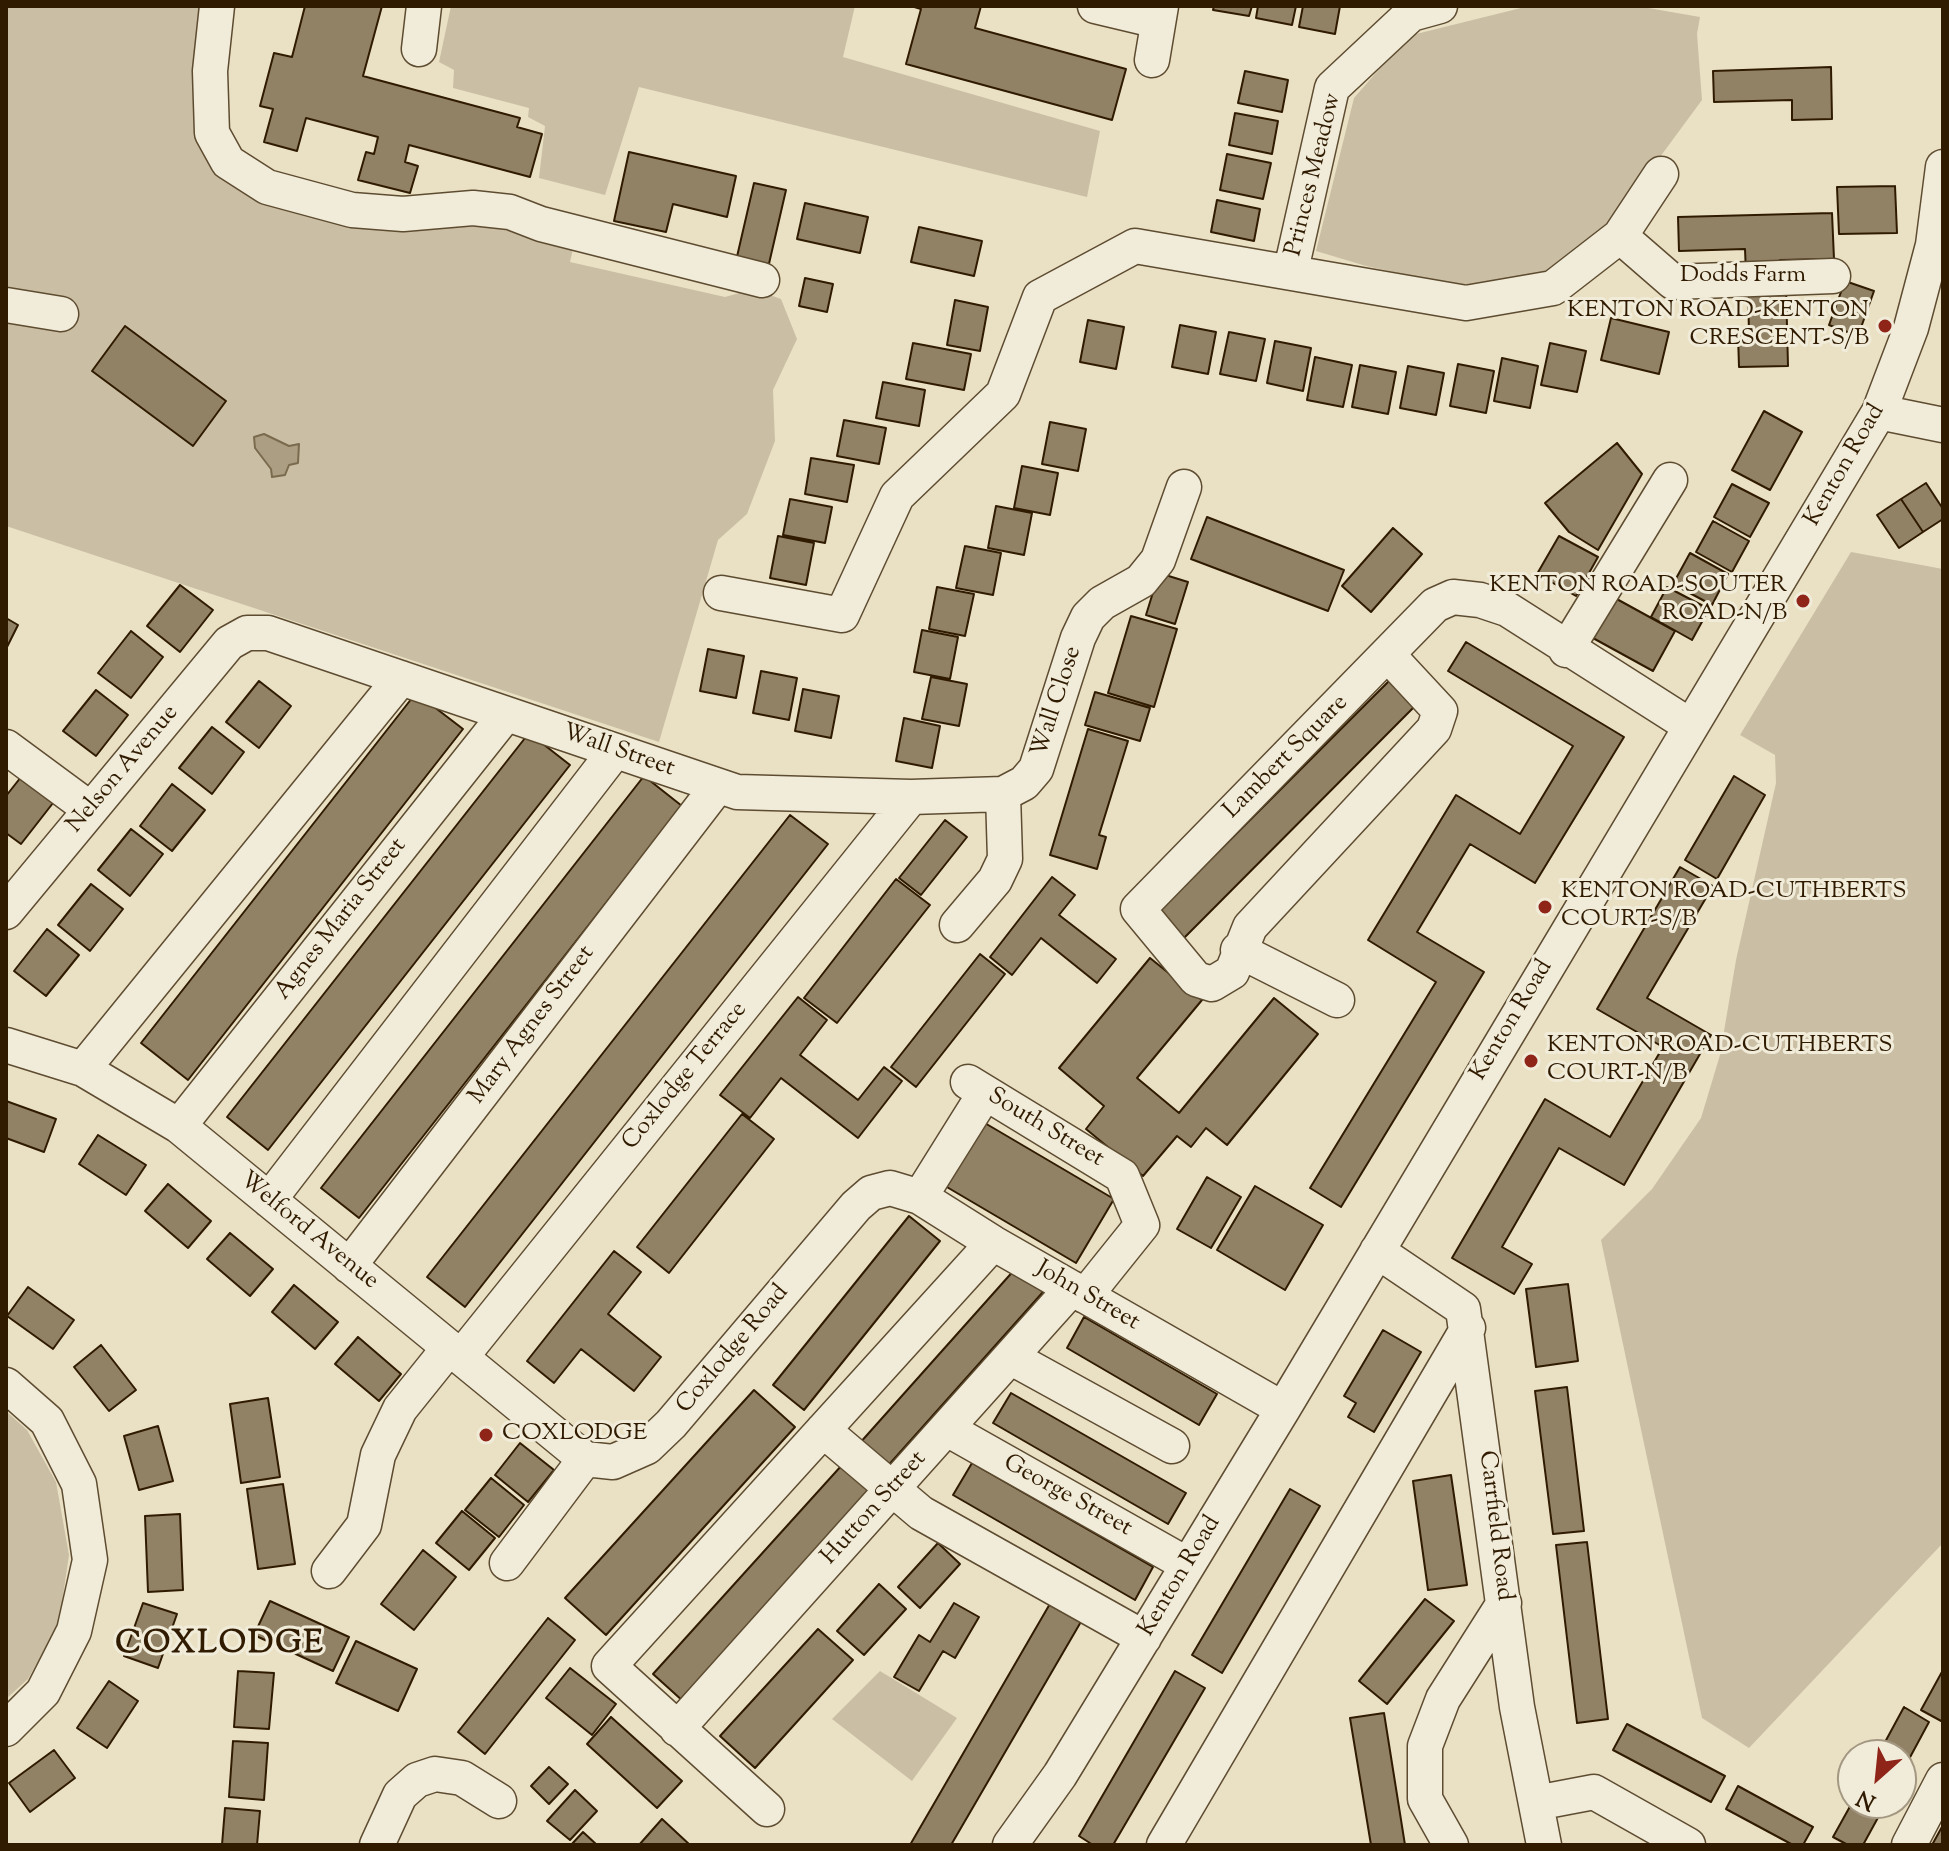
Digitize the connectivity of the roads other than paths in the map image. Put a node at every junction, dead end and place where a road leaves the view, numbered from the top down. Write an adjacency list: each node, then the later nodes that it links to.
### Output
1 (217, 6): 13 (street)
2 (424, 6): 6 (street)
3 (1095, 6): 5 (street)
4 (1419, 9): 11 (street, Princes Meadow)
5 (1160, 14): 7 (street)
6 (419, 49)
7 (1152, 60)
8 (1943, 167): 16 (street, Kenton Road)
9 (1661, 174): 10 (street, Princes Meadow)
10 (1620, 236): 11 (street, Princes Meadow); 12 (street, Dodds Farm)
11 (1291, 270): 20 (street, Princes Meadow)
12 (1833, 276)
13 (762, 280)
14 (6, 305): 15 (street)
15 (61, 314)
16 (1879, 412): 17 (street); 26 (street, Kenton Road)
17 (1943, 425)
18 (1670, 480): 22 (street)
19 (1184, 487): 30 (street, Wall Close)
20 (721, 593)
21 (247, 633): 24 (street, Wall Street); 32 (street, Nelson Avenue)
22 (1566, 650): 23 (street, Lambert Square); 26 (street)
23 (1387, 654): 35 (street); 35 (street, Lambert Square)
24 (401, 678): 25 (street, Wall Street); 38 (street)
25 (506, 714): 28 (street, Wall Street); 39 (street, Agnes Maria Street)
26 (1689, 725): 43 (street, Kenton Road)
27 (6, 747): 32 (street)
28 (615, 751): 29 (street, Wall Street); 41 (street)
29 (717, 787): 31 (street, Wall Street); 44 (street, Mary Agnes Street)
30 (1003, 794): 31 (street, Wall Street); 34 (street)
31 (911, 797): 47 (street, Coxlodge Terrace)
32 (90, 809): 33 (street, Nelson Avenue)
33 (6, 912)
34 (957, 925)
35 (1238, 950): 36 (street)
36 (1337, 1000)
37 (6, 1045): 38 (street, Welford Avenue)
38 (83, 1069): 39 (street, Welford Avenue)
39 (179, 1126): 41 (street, Welford Avenue)
40 (905, 1192): 42 (street, John Street); 45 (street, South Street); 54 (street, Coxlodge Road)
41 (269, 1200): 44 (street, Welford Avenue)
42 (993, 1243): 45 (street, John Street); 52 (street)
43 (1377, 1251): 46 (street, Carrfield Road); 50 (street, Kenton Road)
44 (349, 1266): 47 (street, Welford Avenue)
45 (1078, 1292): 48 (street, Hutton Street); 50 (street, John Street)
46 (1468, 1328): 59 (street, Carrfield Road); 69 (street)
47 (455, 1353): 54 (street, Welford Avenue); 58 (street, Coxlodge Terrace)
48 (1012, 1358): 51 (street, Hutton Street); 53 (street)
49 (6, 1385): 61 (street)
50 (1283, 1409): 57 (street, Kenton Road)
51 (947, 1429): 55 (street, Hutton Street); 57 (street, George Street)
52 (823, 1430): 55 (street); 62 (street)
53 (1172, 1446)
54 (585, 1459): 56 (street)
55 (893, 1489): 60 (street); 62 (street, Hutton Street)
56 (507, 1563)
57 (1188, 1565): 60 (street, Kenton Road)
58 (329, 1571)
59 (1504, 1603): 65 (street, Carrfield Road); 70 (street)
60 (1144, 1638): 68 (street, Kenton Road)
61 (6, 1729)
62 (677, 1729): 66 (street)
63 (1943, 1780): 73 (street)
64 (499, 1801): 67 (street)
65 (1536, 1803): 71 (street, Carrfield Road); 72 (street)
66 (767, 1809)
67 (377, 1845)
68 (1010, 1845)
69 (1164, 1845)
70 (1451, 1845)
71 (1544, 1845)
72 (1688, 1845)
73 (1909, 1845)

